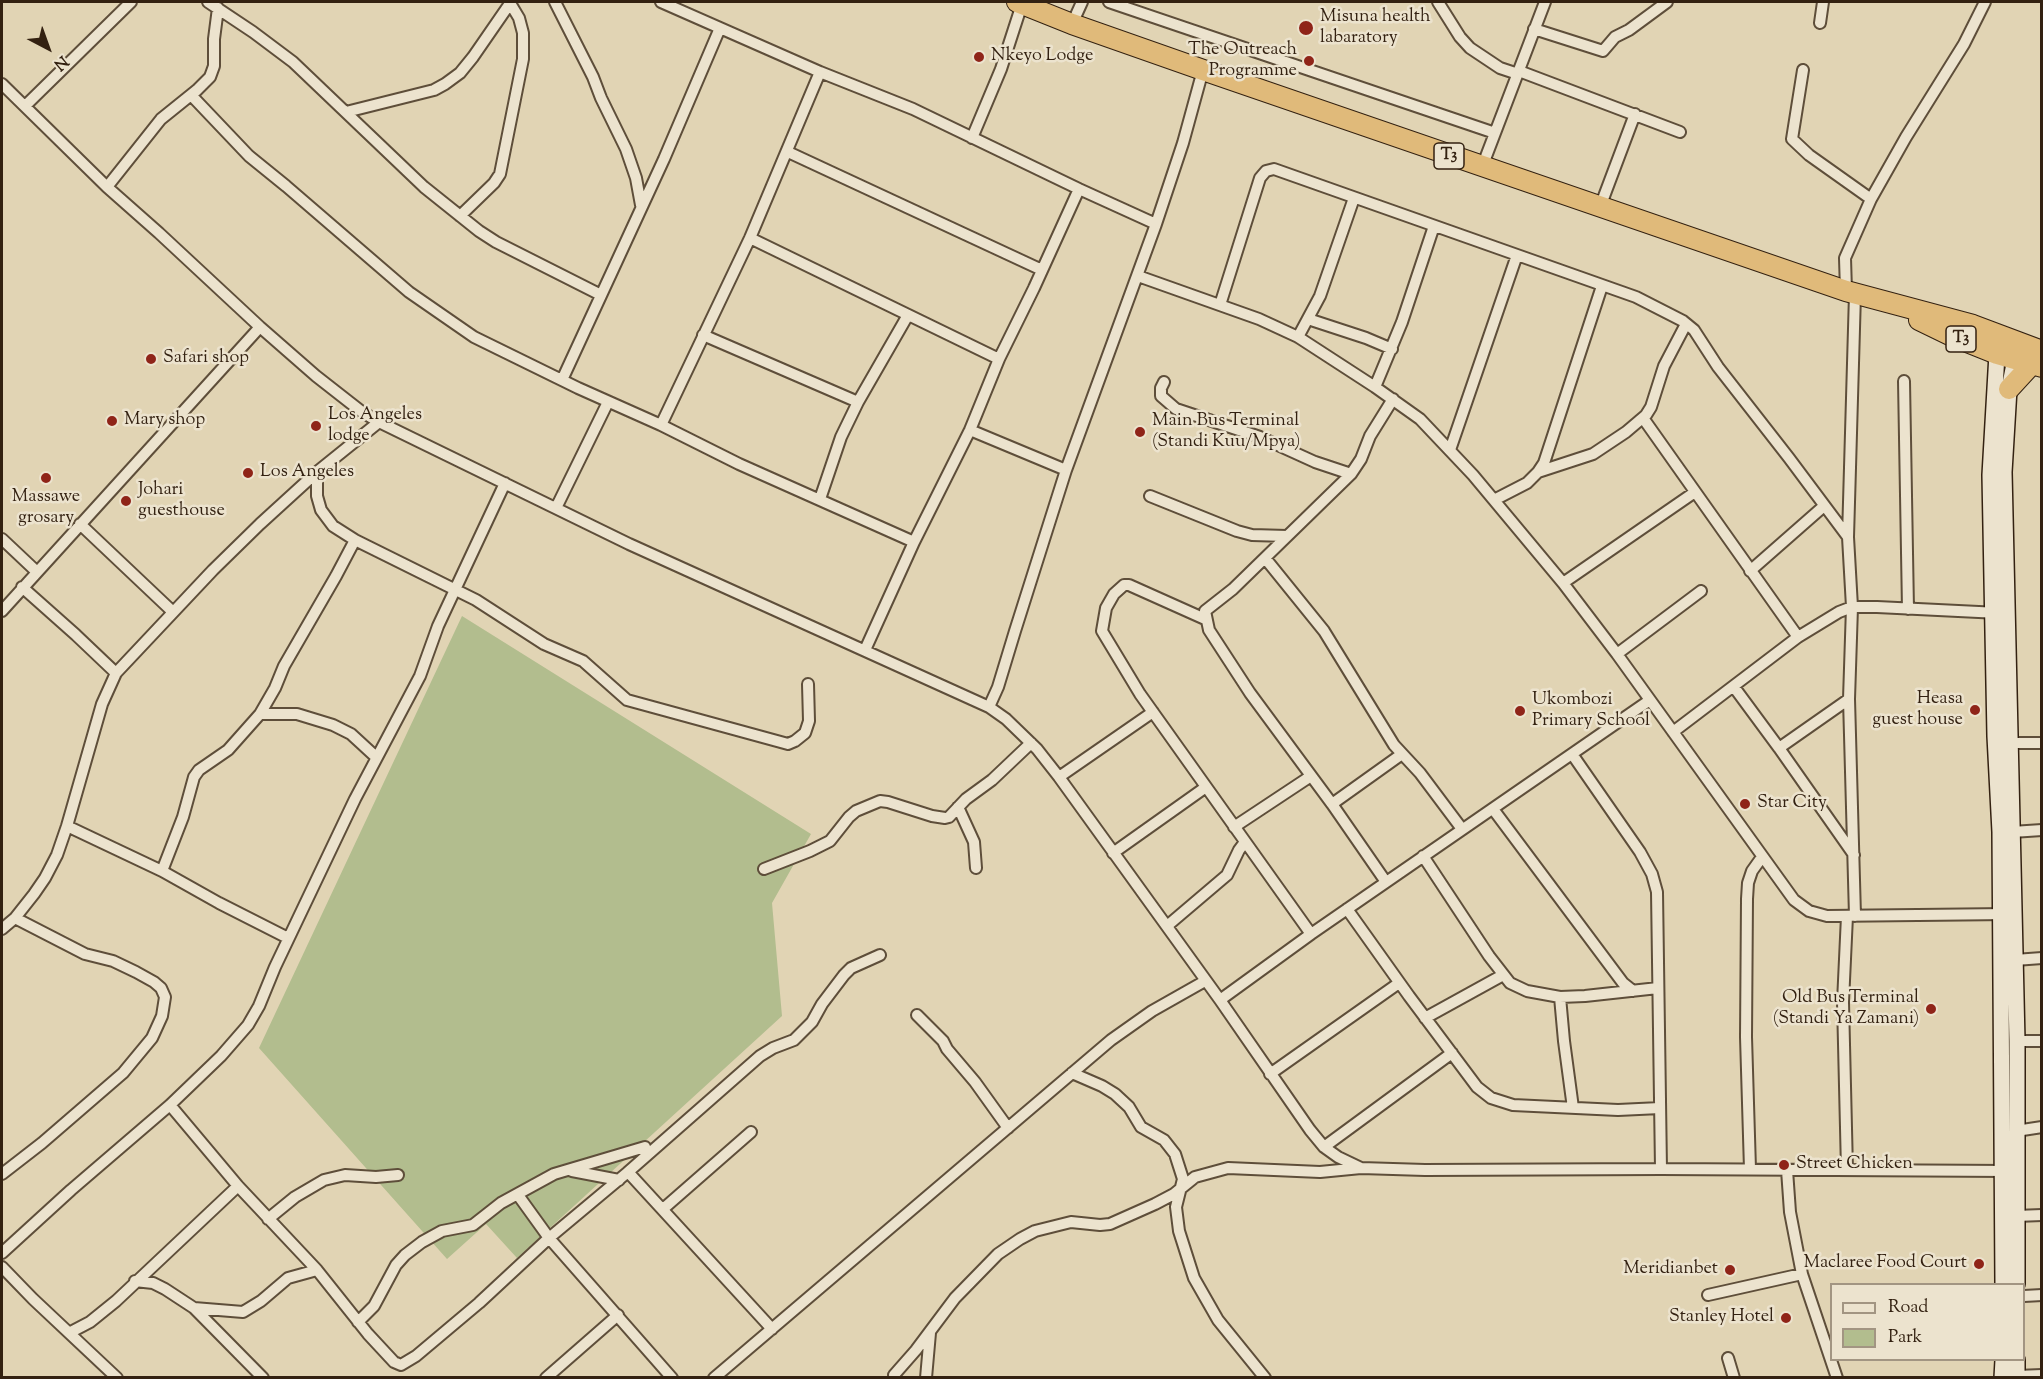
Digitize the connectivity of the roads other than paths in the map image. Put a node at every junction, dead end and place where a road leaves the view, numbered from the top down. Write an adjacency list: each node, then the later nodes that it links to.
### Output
1 (130, 2): 25 (street)
2 (208, 2): 14 (street)
3 (511, 2): 26 (street); 39 (street)
4 (555, 2): 37 (street)
5 (661, 2): 17 (street)
6 (1082, 2): 16 (street)
7 (1109, 2): 29 (street)
8 (1438, 2): 22 (street)
9 (1545, 2): 18 (street)
10 (1667, 2): 18 (street)
11 (1823, 2): 15 (street)
12 (1984, 2): 36 (street)
13 (1020, 3): 16 (highway, T3); 30 (street)
14 (218, 8): 24 (street); 26 (street)
15 (1820, 23)
16 (1072, 24): 19 (highway, T3)
17 (720, 28): 21 (street); 37 (street)
18 (1534, 29): 22 (street)
19 (1203, 70): 32 (highway, T3); 40 (street)
20 (1803, 70): 36 (street)
21 (820, 72): 30 (street); 31 (street)
22 (1519, 73): 27 (street); 29 (street)
23 (2, 84): 25 (street)
24 (191, 95): 33 (street); 59 (street)
25 (25, 106): 33 (street)
26 (346, 112): 39 (street)
27 (1635, 114): 28 (street); 38 (street)
28 (1680, 132)
29 (1495, 133): 32 (street)
30 (972, 138): 34 (street)
31 (788, 152): 42 (street); 44 (street)
32 (1482, 167): 38 (highway, T3)
33 (107, 187): 53 (street)
34 (1079, 189): 40 (street); 44 (street)
35 (1354, 198): 41 (street); 49 (street); 51 (street)
36 (1871, 199): 47 (street)
37 (641, 205): 48 (street)
38 (1600, 207): 47 (highway, T3)
39 (460, 216): 48 (street)
40 (1156, 224): 45 (street)
41 (1434, 226): 43 (street); 56 (street)
42 (750, 238): 50 (street); 54 (street)
43 (1517, 255): 46 (street); 71 (street)
44 (1042, 270): 58 (street)
45 (1138, 276): 49 (street); 72 (street)
46 (1602, 286): 52 (street); 74 (street)
47 (1850, 292): 57 (highway, T3); 85 (street)
48 (601, 296): 59 (street)
49 (1220, 305): 55 (street)
50 (908, 315): 58 (street); 66 (street)
51 (1308, 319): 55 (street); 56 (street)
52 (1686, 324): 67 (street); 81 (street)
53 (260, 327): 68 (street); 83 (street)
54 (703, 335): 66 (street); 69 (street)
55 (1298, 337): 62 (street)
56 (1392, 349): 62 (street)
57 (2024, 356): 63 (highway); 100 (main road)
58 (999, 359): 70 (street)
59 (562, 380): 65 (street)
60 (1904, 381): 97 (street)
61 (1164, 382): 75 (street)
62 (1376, 387): 64 (street)
63 (2008, 389): 100 (main road)
64 (1393, 399): 71 (street); 75 (street)
65 (608, 402): 69 (street); 82 (street)
66 (858, 402): 79 (street)
67 (1643, 418): 74 (street); 77 (street)
68 (379, 422): 73 (street); 76 (street)
69 (661, 425): 79 (street)
70 (970, 430): 72 (street); 88 (street)
71 (1450, 450): 80 (street)
72 (1066, 470): 110 (street)
73 (317, 472): 87 (street); 99 (street)
74 (1538, 472): 80 (street)
75 (1351, 474): 84 (street)
76 (505, 483): 82 (street); 94 (street)
77 (1695, 492): 90 (street); 92 (street)
78 (1150, 496): 84 (street)
79 (820, 499): 88 (street)
80 (1494, 501): 92 (street)
81 (1824, 506): 85 (street); 90 (street)
82 (556, 508): 103 (street)
83 (80, 524): 91 (street); 99 (street)
84 (1287, 536): 89 (street)
85 (1848, 537): 96 (street)
86 (2, 539): 91 (street)
87 (355, 540): 94 (street); 112 (street)
88 (914, 542): 103 (street)
89 (1265, 558): 101 (street); 118 (street)
90 (1750, 571): 102 (street)
91 (37, 572): 93 (street)
92 (1563, 583): 104 (street)
93 (22, 587): 98 (street); 105 (street)
94 (455, 590): 106 (street); 120 (street)
95 (1701, 591): 104 (street)
96 (1852, 607): 97 (street); 102 (street); 108 (street)
97 (1908, 609): 100 (street)
98 (2, 611)
99 (173, 612): 105 (street)
100 (2000, 613): 115 (main road); 142 (main road)
101 (1205, 619): 111 (street); 121 (street)
102 (1798, 637): 107 (street)
103 (865, 650): 110 (street)
104 (1617, 654): 109 (street)
105 (116, 673): 127 (street)
106 (808, 684)
107 (1734, 687): 113 (street); 117 (street)
108 (1849, 699): 117 (street); 134 (street)
109 (1650, 700): 113 (street); 119 (street)
110 (989, 707): 114 (street)
111 (1154, 712): 122 (street); 123 (street)
112 (260, 714): 120 (street); 139 (street)
113 (1673, 732): 136 (street)
114 (1031, 743): 122 (street); 125 (street)
115 (2010, 743): 116 (street); 131 (main road)
116 (2042, 743)
117 (1779, 748): 134 (street)
118 (1402, 754): 124 (street); 129 (street)
119 (1572, 754): 126 (street); 155 (street)
120 (376, 757): 148 (street)
121 (1311, 776): 124 (street); 128 (street)
122 (1059, 777): 133 (street)
123 (1206, 787): 128 (street); 133 (street)
124 (1332, 804): 140 (street)
125 (958, 807): 137 (street); 138 (street)
126 (1492, 809): 129 (street); 156 (street)
127 (67, 826): 139 (street); 144 (street)
128 (1234, 827): 132 (street)
129 (1462, 829): 135 (street)
130 (2042, 830): 131 (street)
131 (2012, 832): 142 (main road)
132 (1245, 842): 145 (street); 147 (street)
133 (1113, 853): 145 (street)
134 (1854, 855): 143 (street)
135 (1423, 856): 140 (street); 152 (street)
136 (1762, 857): 143 (street); 177 (street)
137 (976, 868)
138 (764, 869)
139 (162, 871): 148 (street)
140 (1386, 882): 141 (street)
141 (1347, 909): 147 (street); 154 (street)
142 (2007, 914): 143 (street); 151 (main road); 181 (main road)
143 (1851, 916): 179 (street)
144 (15, 918): 146 (street); 183 (street)
145 (1167, 926): 153 (street)
146 (2, 929)
147 (1311, 934): 158 (street)
148 (288, 938): 166 (street)
149 (880, 955): 182 (street)
150 (2042, 958): 151 (street)
151 (2015, 960): 161 (main road)
152 (1503, 975): 157 (street); 160 (street)
153 (1204, 981): 158 (street); 164 (street)
154 (1399, 983): 160 (street); 165 (street)
155 (1658, 988): 156 (street); 168 (street)
156 (1633, 991): 157 (street)
157 (1560, 997): 167 (street)
158 (1220, 1000): 165 (street)
159 (917, 1016): 170 (street)
160 (1425, 1018): 163 (street)
161 (2017, 1041): 162 (street); 171 (main road)
162 (2042, 1041)
163 (1452, 1053): 167 (street); 174 (street)
164 (1072, 1073): 170 (street); 187 (street)
165 (1270, 1074): 174 (street)
166 (170, 1106): 186 (street); 194 (street)
167 (1573, 1108): 168 (street)
168 (1660, 1108): 176 (street)
169 (2042, 1127): 171 (street)
170 (1008, 1128): 208 (street)
171 (2016, 1131): 181 (main road)
172 (751, 1132): 189 (street)
173 (645, 1147): 180 (street)
174 (1324, 1147): 175 (street)
175 (1361, 1168): 176 (street); 187 (street)
176 (1661, 1169): 177 (street)
177 (1750, 1169): 178 (street)
178 (1787, 1170): 179 (street); 197 (street)
179 (1846, 1170): 181 (street)
180 (568, 1171): 185 (street); 188 (street)
181 (2008, 1171): 191 (main road); 199 (main road)
182 (628, 1172): 185 (street); 189 (street)
183 (2, 1174)
184 (398, 1175): 192 (street)
185 (619, 1180): 193 (street)
186 (238, 1186): 192 (street); 198 (street)
187 (1182, 1186): 207 (street); 223 (street)
188 (518, 1195): 193 (street); 206 (street)
189 (663, 1209): 208 (street)
190 (2042, 1215): 191 (street)
191 (2016, 1216): 200 (main road)
192 (268, 1219): 196 (street)
193 (549, 1238): 205 (street); 206 (street)
194 (2, 1253)
195 (2, 1267): 209 (street)
196 (317, 1270): 204 (street); 206 (street)
197 (1802, 1274): 201 (street); 210 (street)
198 (135, 1281): 204 (street); 209 (street)
199 (2003, 1283)
200 (2017, 1283)
201 (1708, 1295)
202 (2042, 1295): 203 (street)
203 (2025, 1296)
204 (194, 1308): 218 (street)
205 (618, 1315): 219 (street); 220 (street)
206 (358, 1322)
207 (931, 1328): 215 (street); 222 (street)
208 (772, 1329): 221 (street)
209 (69, 1333): 217 (street)
210 (1830, 1356)
211 (1728, 1358): 224 (street)
212 (1832, 1361): 225 (street)
213 (2003, 1361): 226 (main road)
214 (2016, 1361): 226 (main road)
215 (894, 1375)
216 (2042, 1375): 226 (street)
217 (117, 1377)
218 (263, 1377)
219 (546, 1377)
220 (672, 1377)
221 (714, 1377)
222 (926, 1377)
223 (1265, 1377)
224 (1734, 1377)
225 (1837, 1377)
226 (2012, 1377)

